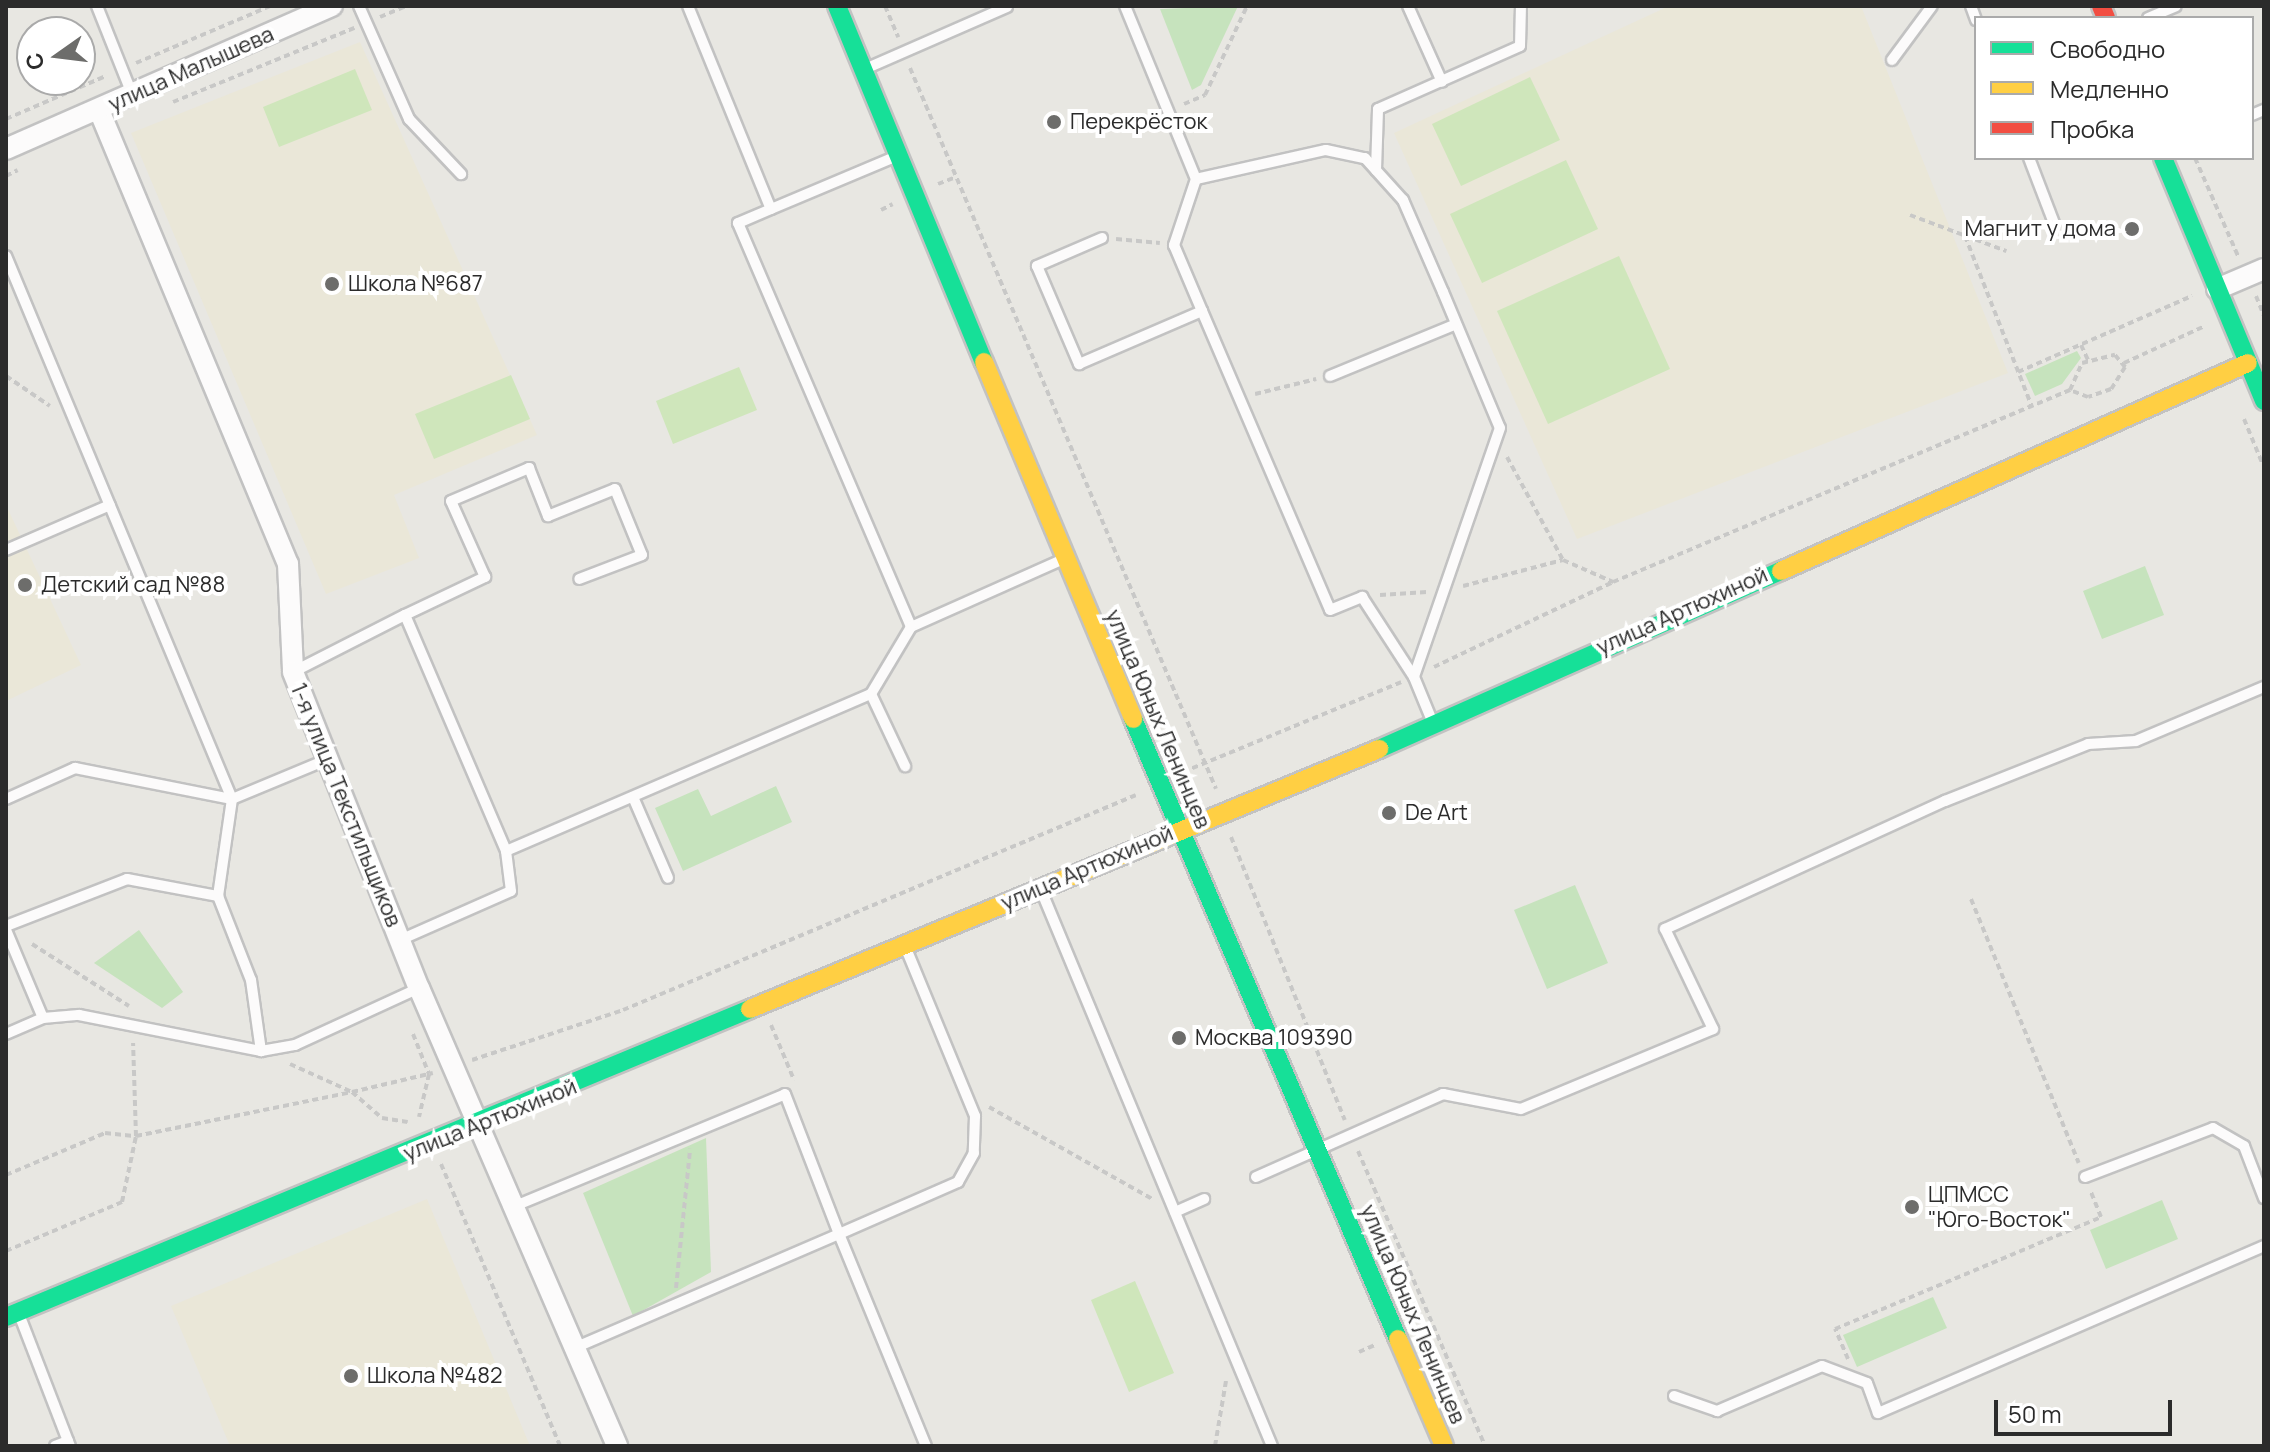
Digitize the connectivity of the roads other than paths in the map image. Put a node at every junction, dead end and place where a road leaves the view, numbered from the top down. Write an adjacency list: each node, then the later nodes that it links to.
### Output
1 (97, 6): 17 (lane)
2 (332, 6): 17 (street, улица Малышева)
3 (359, 6): 24 (lane)
4 (688, 6): 26 (lane)
5 (837, 6): 15 (street, улица Юных Ленинцев)
6 (997, 6): 7 (lane)
7 (1008, 6): 15 (lane)
8 (1125, 6): 25 (lane)
9 (1408, 6): 16 (lane)
10 (1521, 6): 16 (lane)
11 (1932, 6): 14 (lane)
12 (2176, 6): 13 (lane)
13 (2153, 16)
14 (1892, 60)
15 (863, 70): 20 (street, улица Юных Ленинцев)
16 (1442, 82): 23 (lane)
17 (133, 96): 18 (street, улица Малышева)
18 (99, 110): 19 (street, улица Малышева); 43 (street, 1-я улица Текстильщиков)
19 (6, 149)
20 (899, 155): 26 (lane); 39 (street, улица Юных Ленинцев)
21 (2030, 160): 27 (lane)
22 (2164, 160): 31 (street)
23 (1376, 170): 25 (lane); 33 (lane)
24 (461, 174)
25 (1196, 179): 32 (lane)
26 (771, 209): 42 (lane)
27 (2054, 223)
28 (1102, 238): 32 (lane)
29 (6, 256): 37 (lane)
30 (2256, 273): 31 (street)
31 (2217, 289): 34 (street)
32 (1202, 311): 44 (lane)
33 (1456, 324): 35 (lane); 44 (lane)
34 (2248, 363): 36 (street); 47 (street, улица Артюхиной)
35 (1330, 376)
36 (2264, 401)
37 (110, 505): 38 (lane); 52 (lane)
38 (6, 550)
39 (1066, 558): 42 (lane); 53 (street, улица Юных Ленинцев)
40 (579, 579): 41 (lane)
41 (405, 615): 43 (lane); 54 (lane)
42 (911, 627): 46 (lane)
43 (293, 672): 48 (street, 1-я улица Текстильщиков)
44 (1414, 677): 47 (lane)
45 (2264, 687): 66 (lane)
46 (871, 694): 49 (lane); 50 (lane)
47 (1434, 726): 53 (street, улица Артюхиной)
48 (328, 759): 52 (lane); 59 (street, 1-я улица Текстильщиков)
49 (905, 766)
50 (633, 797): 54 (lane); 55 (lane)
51 (6, 799): 52 (lane)
52 (232, 799): 57 (lane)
53 (1178, 829): 56 (street, улица Артюхиной); 66 (street, улица Юных Ленинцев)
54 (506, 851): 59 (lane)
55 (668, 878)
56 (1040, 888): 60 (street, улица Артюхиной); 72 (lane)
57 (218, 896): 58 (lane); 64 (lane)
58 (6, 928): 62 (lane)
59 (400, 940): 61 (street, 1-я улица Текстильщиков)
60 (905, 946): 65 (street, улица Артюхиной); 73 (lane)
61 (419, 988): 64 (lane); 65 (street, 1-я улица Текстильщиков)
62 (43, 1018): 63 (lane); 64 (lane)
63 (6, 1034)
64 (261, 1051)
65 (481, 1125): 71 (street, 1-я улица Текстильщиков); 75 (street, улица Артюхиной)
66 (1317, 1151): 67 (lane); 83 (street, улица Юных Ленинцев)
67 (1256, 1177)
68 (2085, 1177): 69 (lane)
69 (2264, 1198)
70 (1204, 1199): 72 (lane)
71 (515, 1206): 73 (lane); 76 (street, 1-я улица Текстильщиков)
72 (1175, 1212): 82 (lane)
73 (839, 1234): 76 (lane); 81 (lane)
74 (2264, 1246): 77 (lane)
75 (12, 1314): 78 (lane)
76 (576, 1347): 80 (street, 1-я улица Текстильщиков)
77 (1674, 1396)
78 (69, 1444): 79 (lane)
79 (55, 1446)
80 (617, 1446)
81 (926, 1446)
82 (1272, 1446)
83 (1444, 1446)

